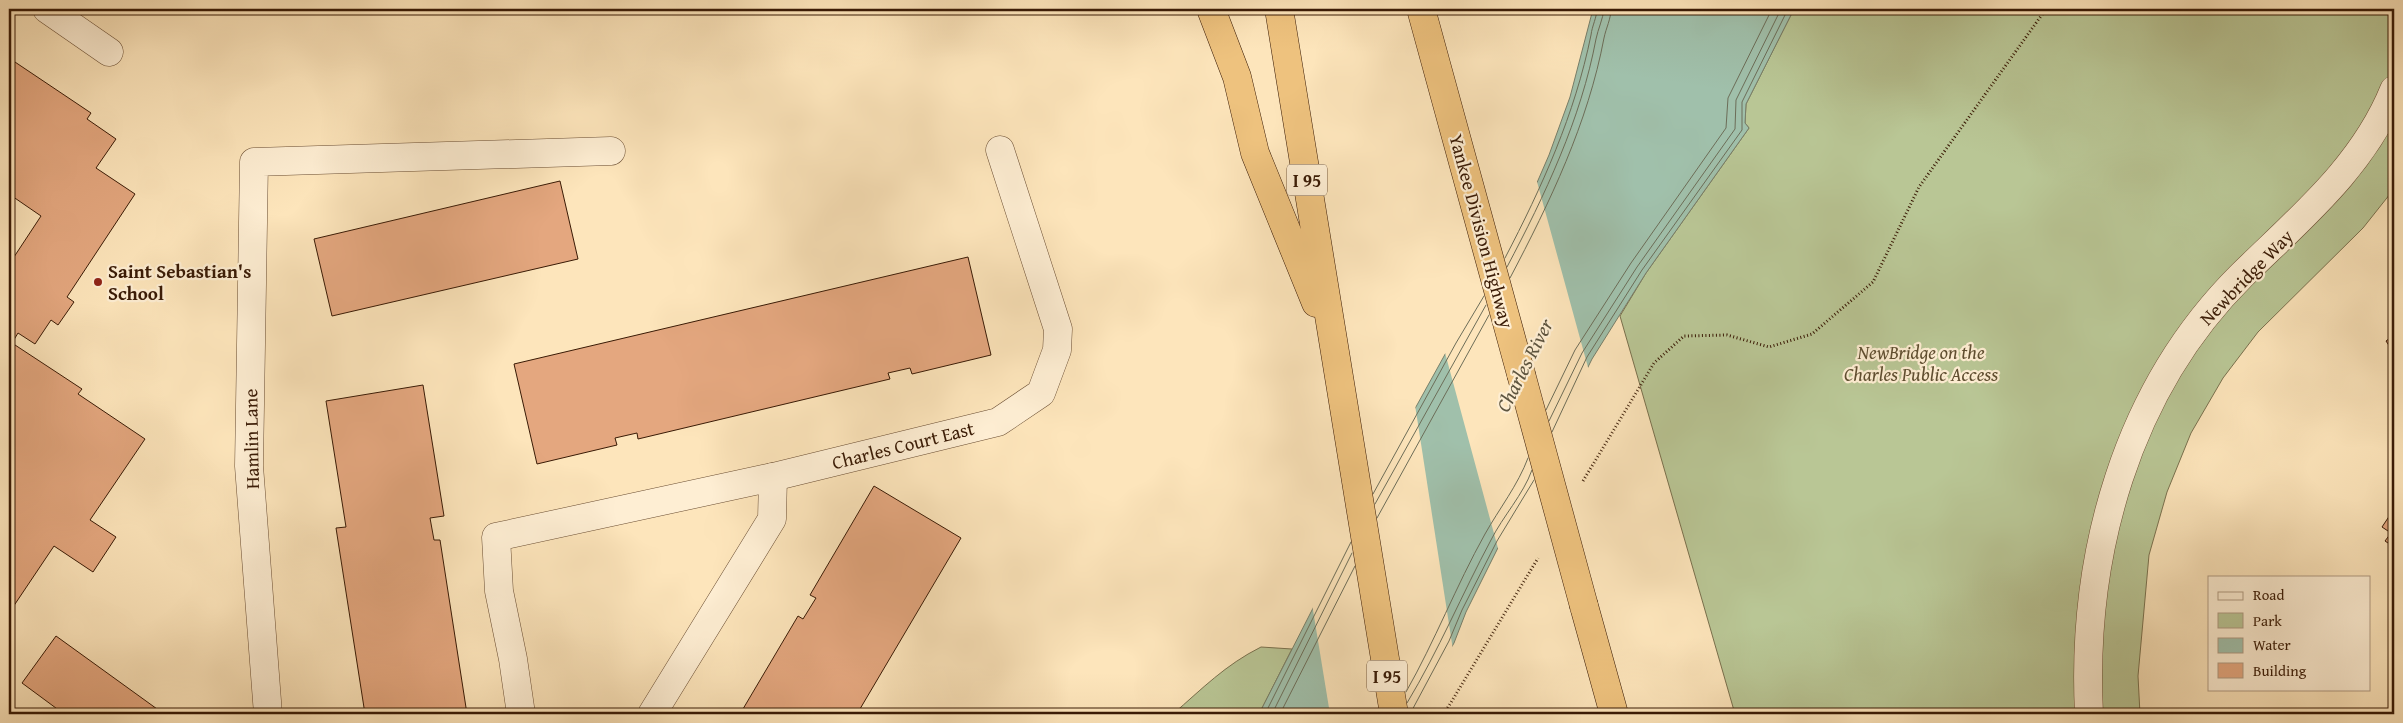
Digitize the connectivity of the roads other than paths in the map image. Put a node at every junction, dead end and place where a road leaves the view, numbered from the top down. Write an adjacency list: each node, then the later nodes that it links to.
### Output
1 (47, 9): 5 (street)
2 (1211, 9): 9 (highway)
3 (1279, 9): 9 (highway, I 95)
4 (1421, 9): 11 (highway, Yankee Division Highway, bridge)
5 (109, 52)
6 (2394, 90): 18 (street, Newbridge Way)
7 (1000, 150): 10 (street, Charles Court East)
8 (612, 151): 12 (street, Hamlin Lane)
9 (1336, 351): 15 (highway, I 95)
10 (773, 477): 13 (street, Charles Court East); 14 (street)
11 (1603, 674): 16 (highway, Yankee Division Highway); 17 (highway)
12 (268, 714)
13 (521, 714)
14 (652, 714)
15 (1394, 714)
16 (1614, 714)
17 (1625, 714)
18 (2089, 714)

